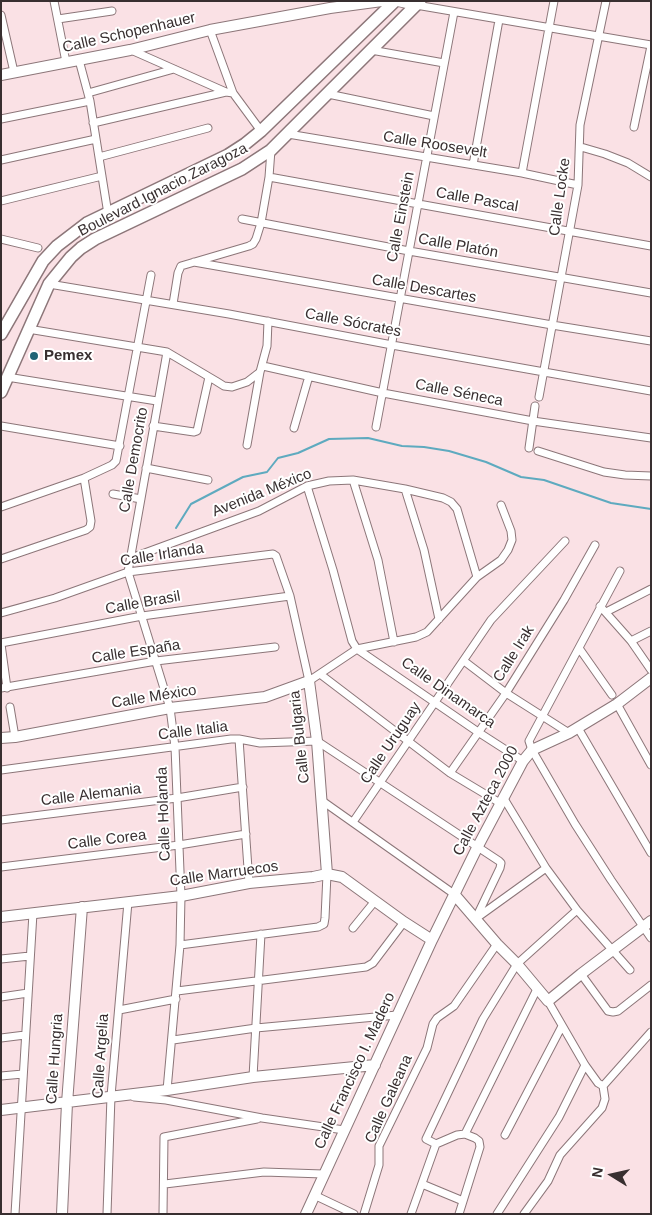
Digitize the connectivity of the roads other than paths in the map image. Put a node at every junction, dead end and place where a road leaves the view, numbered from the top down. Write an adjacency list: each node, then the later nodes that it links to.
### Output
1 (54, 1): 10 (street)
2 (382, 1): 13 (street, Calle Schopenhauer)
3 (396, 1): 6 (street); 32 (main road, Boulevard Ignacio Zaragoza)
4 (554, 1): 12 (street)
5 (606, 1): 14 (street, Calle Locke)
6 (418, 3): 8 (street); 17 (main road, Boulevard Ignacio Zaragoza)
7 (112, 11): 10 (street)
8 (454, 12): 11 (street); 20 (street, Calle Einstein)
9 (1, 15): 22 (street)
10 (58, 19): 19 (street)
11 (499, 20): 12 (street); 40 (street)
12 (550, 28): 14 (street); 41 (street)
13 (210, 30): 16 (street, Calle Schopenhauer); 24 (street)
14 (600, 36): 15 (street); 35 (street, Calle Locke)
15 (651, 45): 30 (street)
16 (130, 50): 18 (street, Calle Schopenhauer); 21 (street)
17 (370, 50): 20 (street); 25 (main road, Boulevard Ignacio Zaragoza)
18 (79, 60): 19 (street, Calle Schopenhauer); 26 (street)
19 (66, 62): 22 (street, Calle Schopenhauer)
20 (444, 63): 27 (street, Calle Einstein)
21 (174, 69): 24 (street); 26 (street)
22 (14, 72): 23 (street, Calle Schopenhauer)
23 (1, 75)
24 (229, 93): 29 (street); 32 (street)
25 (328, 94): 27 (street); 33 (main road, Boulevard Ignacio Zaragoza)
26 (89, 97): 28 (street); 29 (street)
27 (434, 116): 38 (street, Calle Einstein)
28 (1, 119)
29 (93, 123): 34 (street)
30 (634, 127)
31 (208, 128): 37 (street)
32 (261, 132): 48 (main road, Boulevard Ignacio Zaragoza)
33 (288, 134): 36 (main road, Boulevard Ignacio Zaragoza); 38 (street, Calle Roosevelt)
34 (96, 139): 37 (street); 39 (street)
35 (581, 148): 44 (street); 45 (street, Calle Locke)
36 (271, 150): 43 (street); 59 (main road, Boulevard Ignacio Zaragoza)
37 (99, 157): 42 (street)
38 (426, 157): 40 (street, Calle Roosevelt); 47 (street, Calle Einstein)
39 (1, 160)
40 (474, 165): 41 (street, Calle Roosevelt)
41 (522, 173): 45 (street, Calle Roosevelt)
42 (102, 176): 46 (street); 48 (street)
43 (269, 177): 47 (street, Calle Pascal); 50 (street)
44 (651, 177)
45 (578, 185): 51 (street, Calle Locke)
46 (1, 201)
47 (418, 204): 51 (street, Calle Pascal); 55 (street, Calle Einstein)
48 (108, 214): 67 (main road, Boulevard Ignacio Zaragoza)
49 (242, 219): 50 (street, Calle Platón)
50 (261, 223): 55 (street, Calle Platón); 56 (street)
51 (570, 231): 53 (street, Calle Pascal); 58 (street, Calle Locke)
52 (1, 239): 54 (street)
53 (651, 246)
54 (38, 248)
55 (409, 251): 58 (street, Calle Platón); 61 (street, Calle Einstein)
56 (194, 262): 61 (street, Calle Descartes); 63 (street)
57 (151, 275): 62 (street)
58 (562, 278): 60 (street, Calle Platón); 65 (street, Calle Locke)
59 (49, 284): 62 (street, Calle Sócrates); 66 (main road, Boulevard Ignacio Zaragoza)
60 (651, 293)
61 (400, 299): 65 (street, Calle Descartes); 69 (street, Calle Einstein)
62 (146, 301): 63 (street, Calle Sócrates); 70 (street)
63 (173, 304): 64 (street, Calle Sócrates)
64 (268, 321): 69 (street, Calle Sócrates); 72 (street)
65 (552, 325): 68 (street, Calle Descartes); 73 (street, Calle Locke)
66 (28, 329): 70 (street); 75 (main road, Boulevard Ignacio Zaragoza)
67 (1, 334)
68 (651, 341)
69 (392, 345): 73 (street, Calle Sócrates); 79 (street, Calle Einstein)
70 (138, 347): 71 (street); 80 (street)
71 (167, 352): 76 (street); 82 (street, Calle Democrito)
72 (262, 369): 74 (street, Calle Séneca); 76 (street); 90 (street)
73 (544, 372): 77 (street, Calle Sócrates); 81 (street, Calle Locke)
74 (309, 376): 79 (street, Calle Séneca); 88 (street)
75 (7, 377): 78 (main road, Boulevard Ignacio Zaragoza); 80 (street)
76 (208, 377): 86 (street)
77 (651, 390)
78 (1, 392)
79 (383, 393): 84 (street, Calle Séneca); 87 (street, Calle Einstein)
80 (129, 397): 82 (street); 91 (street)
81 (539, 397)
82 (157, 401): 86 (street, Calle Democrito)
83 (535, 406): 84 (street)
84 (533, 421): 89 (street, Calle Séneca); 92 (street)
85 (1, 426): 91 (street)
86 (153, 426): 94 (street, Calle Democrito)
87 (376, 427)
88 (294, 428)
89 (651, 438)
90 (246, 445)
91 (120, 446): 96 (street)
92 (529, 448)
93 (538, 451): 95 (street)
94 (146, 468): 97 (street); 102 (street, Calle Democrito)
95 (651, 476)
96 (84, 478): 104 (street); 109 (street)
97 (208, 480)
98 (353, 480): 99 (street, Avenida México); 100 (street, Avenida México); 121 (street)
99 (307, 486): 108 (street, Avenida México); 126 (street)
100 (405, 489): 112 (street, Avenida México); 119 (street)
101 (113, 494): 102 (street)
102 (141, 499): 108 (street, Calle Democrito)
103 (501, 505): 112 (street)
104 (1, 507)
105 (564, 541): 128 (street, Calle Uruguay)
106 (595, 545): 134 (street, Calle Irak)
107 (273, 554): 111 (street, Calle Irlanda); 114 (street, Calle Bulgaria)
108 (131, 558): 111 (street, Calle Democrito)
109 (1, 559)
110 (620, 571): 115 (street, Calle Azteca 2000)
111 (128, 572): 117 (street, Calle Irlanda); 118 (street, Calle Holanda)
112 (477, 577): 119 (street)
113 (651, 589): 116 (street)
114 (290, 596): 118 (street, Calle Brasil); 131 (street, Calle Bulgaria)
115 (600, 606): 116 (street); 125 (street, Calle Azteca 2000)
116 (606, 612): 122 (street)
117 (1, 613)
118 (142, 616): 123 (street, Calle Brasil); 127 (street, Calle Holanda)
119 (439, 619): 121 (street)
120 (651, 631): 122 (street)
121 (394, 642): 126 (street)
122 (631, 642): 129 (street)
123 (1, 643): 133 (street)
124 (275, 647): 127 (street, Calle España)
125 (579, 648): 135 (street); 139 (street, Calle Azteca 2000)
126 (357, 649): 130 (street); 136 (street, Calle Dinamarca)
127 (156, 661): 133 (street, Calle España); 138 (street, Calle Holanda)
128 (464, 661): 134 (street); 136 (street, Calle Uruguay)
129 (651, 670)
130 (320, 674): 131 (street); 146 (street)
131 (310, 681): 138 (street, Calle México); 145 (street, Calle Bulgaria)
132 (650, 681): 135 (street)
133 (4, 688)
134 (506, 693): 139 (street); 141 (street, Calle Irak)
135 (614, 699): 140 (street); 150 (street)
136 (435, 703): 141 (street, Calle Dinamarca); 146 (street, Calle Uruguay)
137 (10, 706): 142 (street)
138 (170, 708): 142 (street, Calle México); 147 (street, Calle Holanda)
139 (541, 717): 140 (street); 148 (street, Calle Azteca 2000)
140 (574, 731): 148 (street); 163 (street)
141 (478, 732): 149 (street, Calle Dinamarca); 152 (street, Calle Irak)
142 (15, 737): 143 (street, Calle México)
143 (1, 738)
144 (239, 739): 145 (street, Calle Italia); 147 (street, Calle Italia); 154 (street)
145 (317, 741): 153 (street); 156 (street, Calle Bulgaria)
146 (409, 742): 152 (street); 153 (street, Calle Uruguay)
147 (174, 746): 151 (street, Calle Italia); 155 (street, Calle Holanda)
148 (532, 750): 149 (street, Calle Azteca 2000); 178 (street)
149 (523, 761): 157 (street, Calle Azteca 2000)
150 (651, 765)
151 (1, 770)
152 (450, 773): 157 (street)
153 (380, 783): 159 (street, Calle Uruguay); 162 (street)
154 (242, 787): 155 (street, Calle Alemania); 160 (street)
155 (177, 798): 158 (street, Calle Alemania); 161 (street, Calle Holanda)
156 (321, 800): 159 (street); 166 (street, Calle Bulgaria)
157 (502, 800): 162 (street, Calle Azteca 2000); 165 (street)
158 (1, 820)
159 (353, 822): 168 (street)
160 (246, 834): 161 (street, Calle Corea); 167 (street)
161 (179, 845): 164 (street, Calle Corea); 169 (street, Calle Holanda)
162 (477, 848): 168 (street, Calle Azteca 2000); 176 (street)
163 (651, 853)
164 (1, 867)
165 (546, 868): 173 (street); 176 (street)
166 (327, 874): 167 (street, Calle Marruecos); 170 (street); 180 (street, Calle Bulgaria)
167 (249, 883): 169 (street, Calle Marruecos)
168 (454, 894): 176 (street); 182 (street, Calle Azteca 2000)
169 (181, 896): 171 (street, Calle Marruecos); 184 (street, Calle Holanda)
170 (375, 901): 177 (street); 179 (street)
171 (128, 902): 172 (street, Calle Marruecos); 199 (street, Calle Argelia)
172 (82, 907): 174 (street, Calle Marruecos); 215 (street, Calle Hungria)
173 (578, 910): 185 (street); 188 (street)
174 (33, 913): 175 (street, Calle Marruecos); 186 (street)
175 (1, 917)
176 (476, 918): 183 (street)
177 (404, 922): 182 (street); 191 (street)
178 (647, 924): 181 (street); 185 (street)
179 (353, 928)
180 (261, 934): 184 (street); 191 (street)
181 (651, 938)
182 (432, 940): 200 (street, Calle Francisco I. Madero)
183 (497, 944): 188 (street); 234 (street, Calle Galeana)
184 (180, 945): 194 (street, Calle Holanda)
185 (613, 949): 189 (street); 190 (street)
186 (30, 956): 187 (street); 195 (street)
187 (1, 960)
188 (518, 964): 193 (street); 222 (street)
189 (630, 970)
190 (580, 974): 192 (street); 198 (street)
191 (259, 980): 194 (street); 202 (street)
192 (651, 985)
193 (537, 989): 198 (street); 220 (street)
194 (176, 991): 197 (street, Calle Holanda)
195 (28, 993): 196 (street); 204 (street)
196 (1, 997)
197 (176, 999): 199 (street); 206 (street, Calle Holanda)
198 (548, 1001): 201 (street)
199 (118, 1010): 214 (street, Calle Argelia)
200 (398, 1015): 202 (street); 208 (street, Calle Francisco I. Madero)
201 (562, 1026): 207 (street); 221 (street)
202 (256, 1028): 206 (street); 211 (street)
203 (651, 1032): 212 (street)
204 (25, 1035): 205 (street); 209 (street)
205 (1, 1038)
206 (173, 1040): 213 (street, Calle Holanda)
207 (585, 1064): 212 (street); 237 (street)
208 (375, 1065): 211 (street); 219 (street, Calle Francisco I. Madero)
209 (23, 1074): 210 (street); 216 (street)
210 (1, 1076)
211 (253, 1077): 213 (street)
212 (602, 1086): 238 (street)
213 (167, 1095): 214 (street); 218 (street)
214 (114, 1096): 215 (street); 230 (street, Calle Argelia)
215 (67, 1102): 216 (street); 229 (street, Calle Hungria)
216 (21, 1109): 217 (street); 228 (street)
217 (1, 1110)
218 (262, 1118): 219 (street); 224 (street)
219 (344, 1130): 223 (street, Calle Francisco I. Madero)
220 (465, 1134): 222 (street); 227 (street)
221 (505, 1134)
222 (436, 1144): 225 (street)
223 (323, 1174): 224 (street); 226 (street, Calle Francisco I. Madero)
224 (164, 1184): 231 (street)
225 (422, 1184): 227 (street); 235 (street)
226 (314, 1194): 232 (street, Calle Francisco I. Madero); 233 (street)
227 (463, 1202): 236 (street)
228 (15, 1214)
229 (62, 1214)
230 (107, 1214)
231 (163, 1214)
232 (306, 1214)
233 (354, 1214)
234 (364, 1214)
235 (411, 1214)
236 (459, 1214)
237 (497, 1214)
238 (524, 1214)

